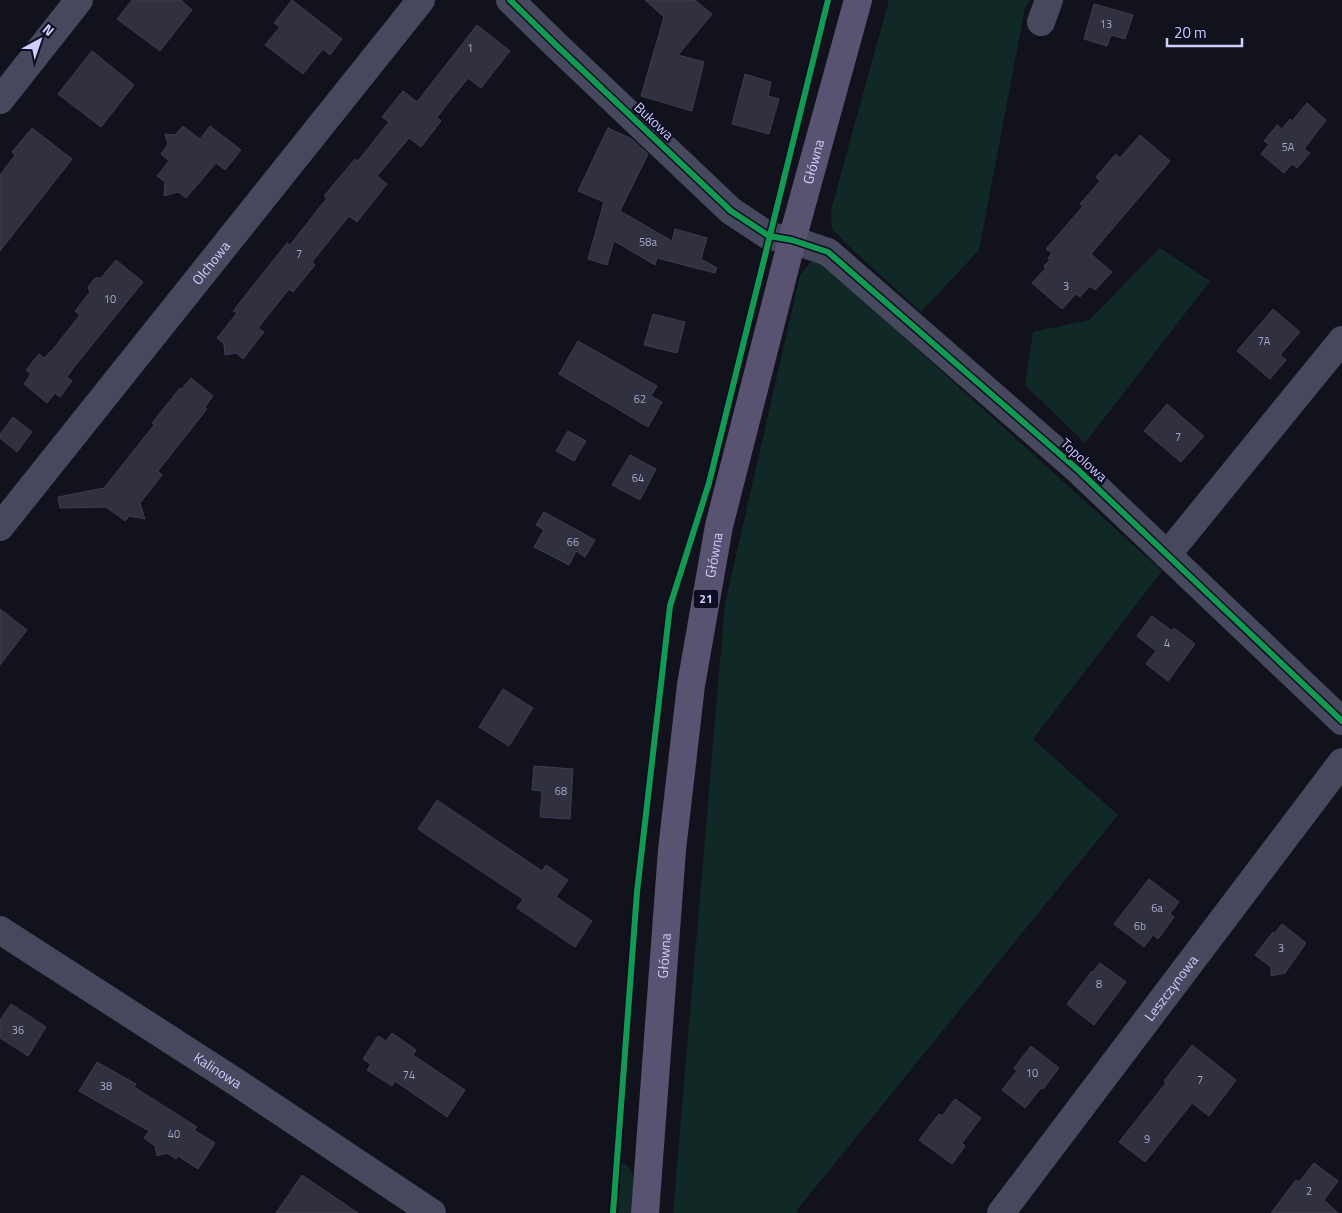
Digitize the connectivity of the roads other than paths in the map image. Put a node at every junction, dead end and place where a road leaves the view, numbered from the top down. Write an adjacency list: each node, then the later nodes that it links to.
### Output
1 (79, 0): 5 (street)
2 (421, 0): 8 (street, Olchowa)
3 (510, 0): 6 (street, Bukowa)
4 (858, 0): 6 (main road, Główna / 21)
5 (0, 100)
6 (792, 240): 9 (street, Topolowa); 14 (main road, Główna / 21)
7 (1342, 340): 9 (street)
8 (0, 527)
9 (1167, 555): 10 (street, Topolowa)
10 (1342, 721)
11 (1342, 762): 15 (street, Leszczynowa)
12 (0, 930): 13 (street, Kalinowa)
13 (432, 1213)
14 (646, 1213)
15 (1001, 1213)

